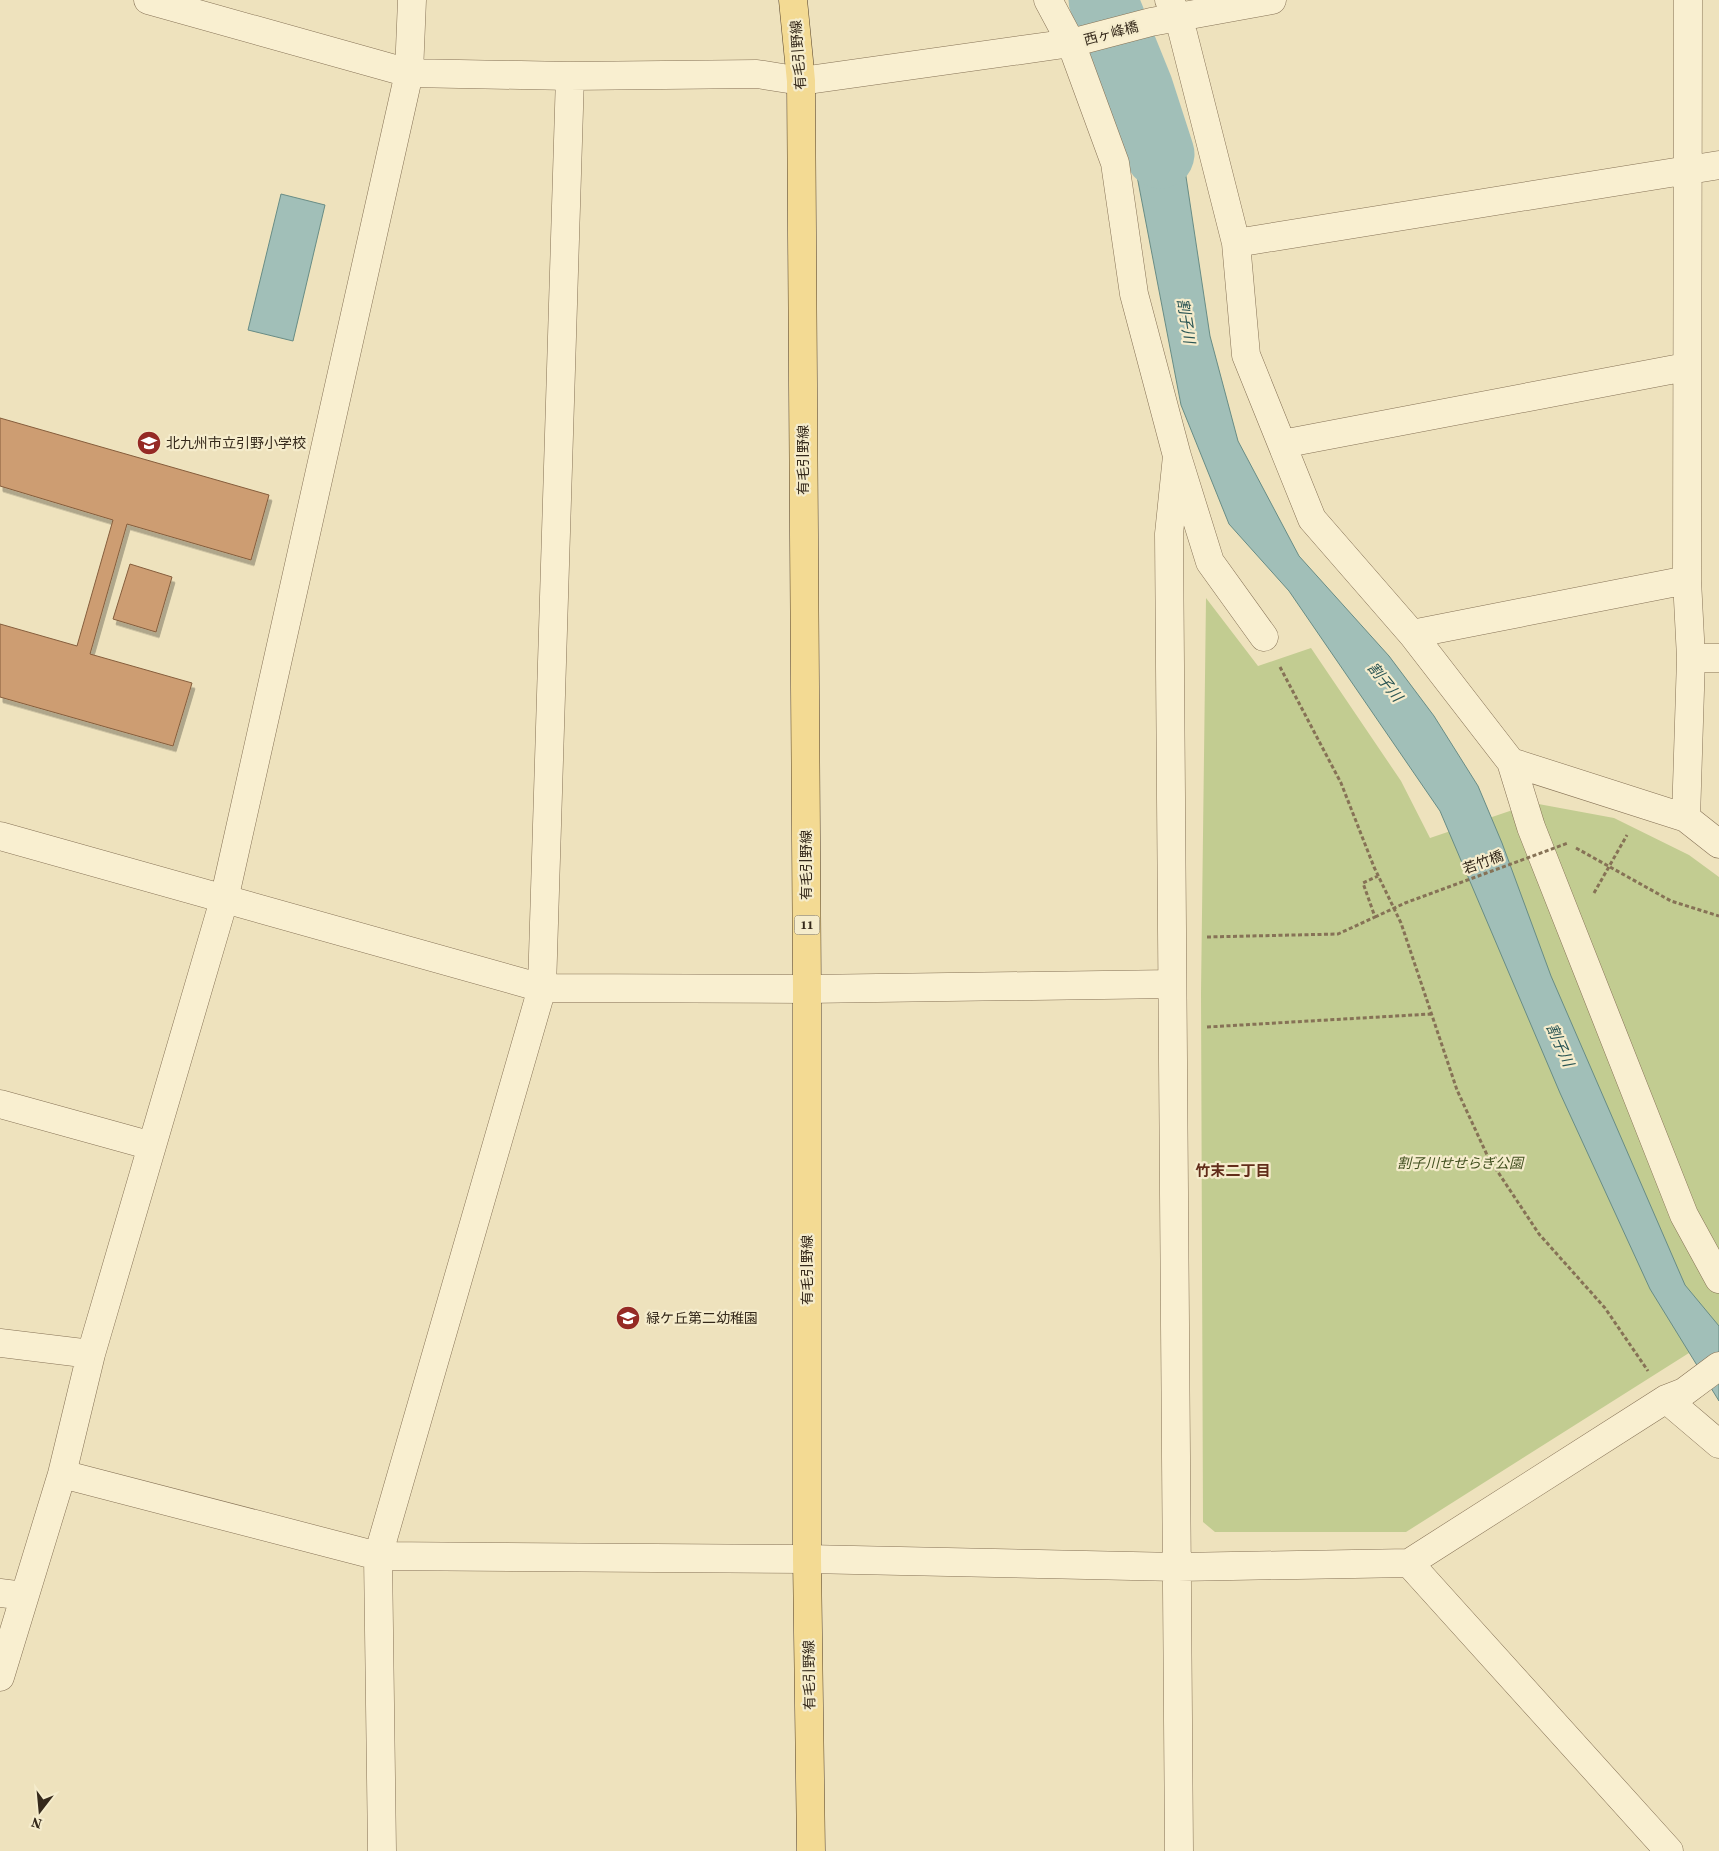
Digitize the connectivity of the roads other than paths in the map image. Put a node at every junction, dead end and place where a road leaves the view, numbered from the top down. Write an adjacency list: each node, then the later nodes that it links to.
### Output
1 (148, 0): 9 (street, 西ヶ峰橋)
2 (412, 0): 9 (street)
3 (793, 0): 11 (main road, 有毛引野線 / 11)
4 (1048, 0): 8 (street)
5 (1272, 0): 7 (street, 西ヶ峰橋)
6 (1688, 0): 13 (street)
7 (1174, 9): 8 (street, 西ヶ峰橋); 14 (street)
8 (1071, 43): 11 (street, 西ヶ峰橋); 17 (street)
9 (409, 73): 10 (street, 西ヶ峰橋); 27 (street)
10 (570, 76): 11 (street, 西ヶ峰橋); 29 (street)
11 (801, 81): 30 (main road, 有毛引野線 / 11)
12 (1719, 164): 13 (street)
13 (1688, 170): 14 (street); 15 (street)
14 (1236, 243): 16 (street)
15 (1686, 367): 16 (street); 18 (street)
16 (1282, 444): 19 (street)
17 (1178, 456): 20 (street); 28 (street)
18 (1686, 580): 19 (street); 21 (street)
19 (1412, 634): 23 (street)
20 (1264, 637)
21 (1691, 658): 22 (street); 24 (street)
22 (1719, 658)
23 (1511, 762): 24 (street); 33 (street)
24 (1686, 818): 26 (street)
25 (0, 836): 27 (street)
26 (1719, 844)
27 (224, 900): 29 (street); 32 (street)
28 (1172, 984): 30 (street); 43 (street)
29 (542, 988): 30 (street); 40 (street)
30 (807, 989): 41 (main road, 有毛引野線 / 11)
31 (0, 1104): 32 (street)
32 (152, 1146): 35 (street)
33 (1719, 1279)
34 (0, 1343): 35 (street)
35 (91, 1354): 39 (street)
36 (1719, 1366): 37 (street)
37 (1675, 1395): 38 (street); 42 (street)
38 (1719, 1444)
39 (62, 1474): 40 (street); 44 (street)
40 (378, 1556): 41 (street); 46 (street)
41 (807, 1559): 43 (street); 47 (main road, 有毛引野線 / 11)
42 (1409, 1563): 43 (street); 49 (street)
43 (1178, 1567): 48 (street)
44 (12, 1595): 45 (street)
45 (0, 1677)
46 (382, 1851)
47 (811, 1851)
48 (1179, 1851)
49 (1669, 1851)

